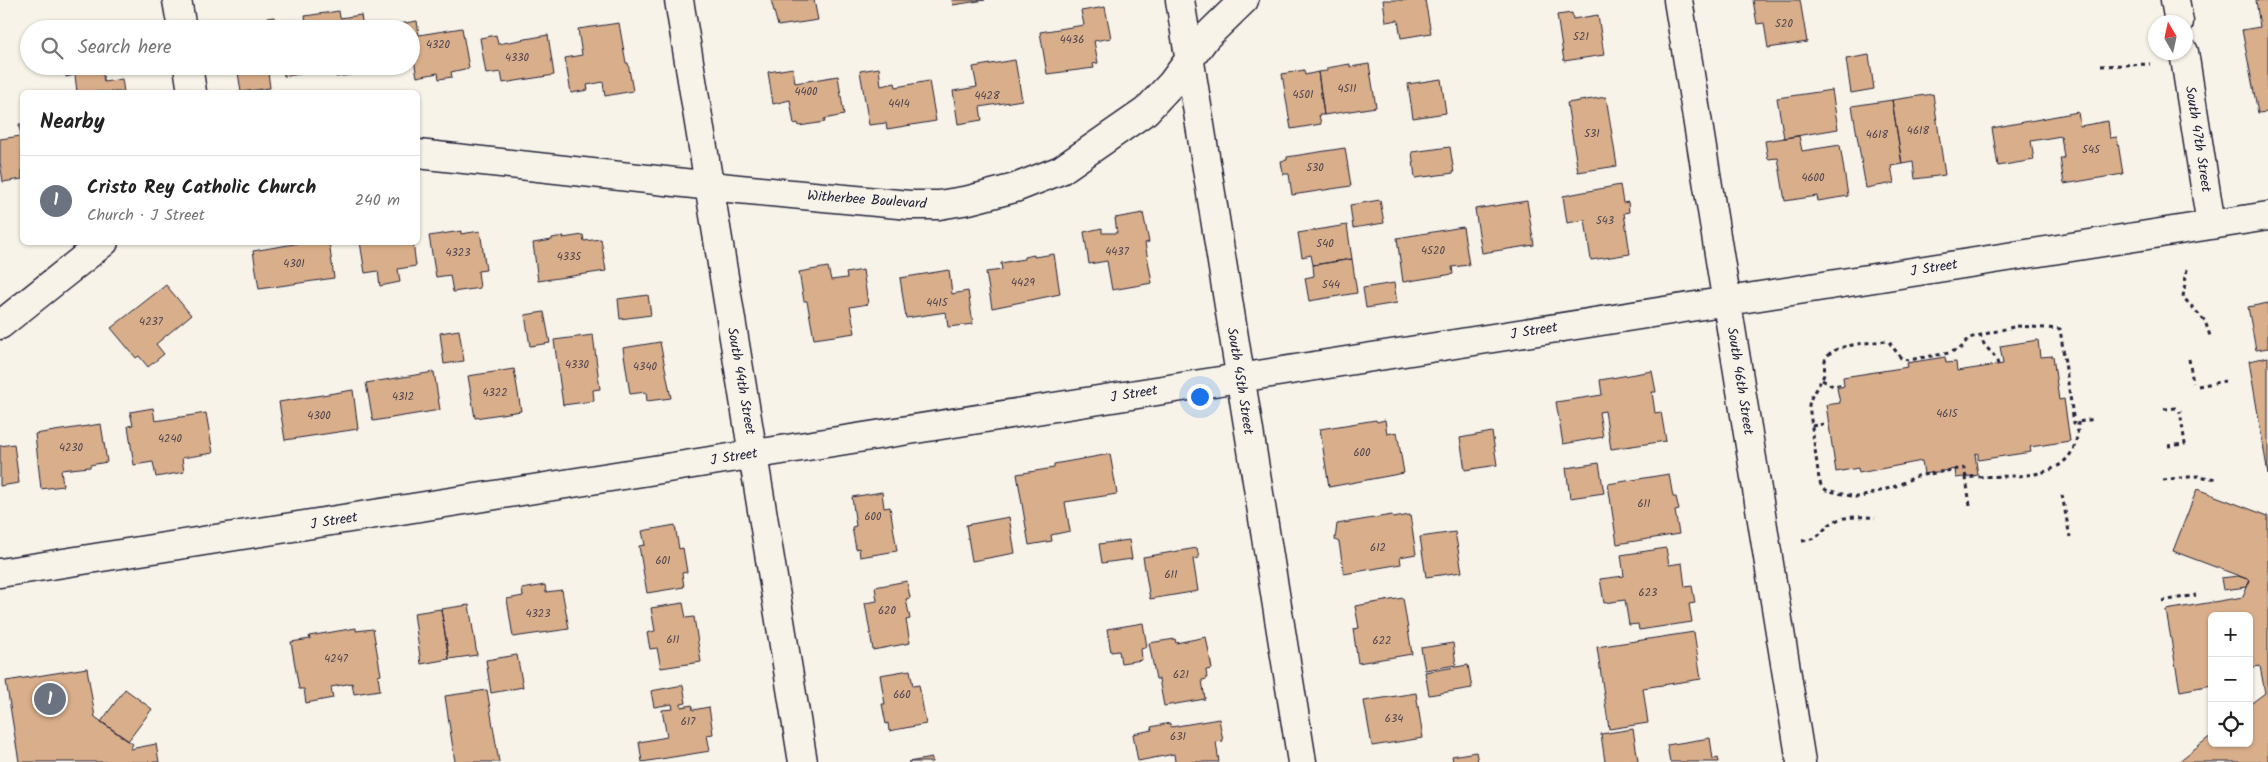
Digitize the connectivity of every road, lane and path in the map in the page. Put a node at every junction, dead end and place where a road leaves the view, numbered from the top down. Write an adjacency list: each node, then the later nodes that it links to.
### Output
1 (177, 0): 8 (street)
2 (679, 0): 16 (street, South 44th Street)
3 (1180, 0): 9 (street, South 45th Street)
4 (1244, 0): 9 (street, Witherbee Boulevard)
5 (1678, 0): 21 (street, South 46th Street)
6 (2175, 0): 7 (street)
7 (2178, 15)
8 (180, 20)
9 (1190, 58): 16 (street, Witherbee Boulevard); 27 (street, South 45th Street)
10 (2185, 60): 18 (street, South 47th Street)
11 (2150, 64): 12 (path)
12 (2100, 66)
13 (189, 75): 14 (street)
14 (192, 90)
15 (420, 154): 16 (street, Witherbee Boulevard)
16 (708, 185): 41 (street, South 44th Street)
17 (2268, 216): 18 (street, J Street)
18 (2211, 225): 21 (street, J Street)
19 (100, 245): 22 (street)
20 (2187, 269): 24 (path)
21 (1727, 300): 27 (street, J Street); 55 (street, South 46th Street)
22 (0, 326)
23 (1980, 334): 26 (path); 28 (path); 37 (path)
24 (2210, 336)
25 (2189, 359): 30 (path)
26 (1998, 365)
27 (1239, 378): 41 (street, J Street); 54 (street, South 45th Street)
28 (1822, 380): 31 (path); 39 (path)
29 (2225, 381): 32 (path)
30 (2193, 383)
31 (1844, 384)
32 (2198, 386)
33 (2176, 408): 34 (path)
34 (2164, 410)
35 (2180, 411): 40 (path)
36 (2094, 419): 37 (path)
37 (2078, 422): 42 (path)
38 (1829, 423): 39 (path)
39 (1812, 426): 42 (path)
40 (2168, 446)
41 (754, 454): 50 (street, J Street); 53 (street, South 44th Street)
42 (1966, 478): 46 (path)
43 (2217, 479): 44 (path)
44 (2163, 480)
45 (2062, 495): 48 (path)
46 (1970, 505)
47 (1876, 518): 49 (path)
48 (2070, 537)
49 (1802, 541)
50 (0, 573)
51 (2196, 596): 52 (path)
52 (2162, 601)
53 (803, 762)
54 (1302, 762)
55 (1801, 762)

